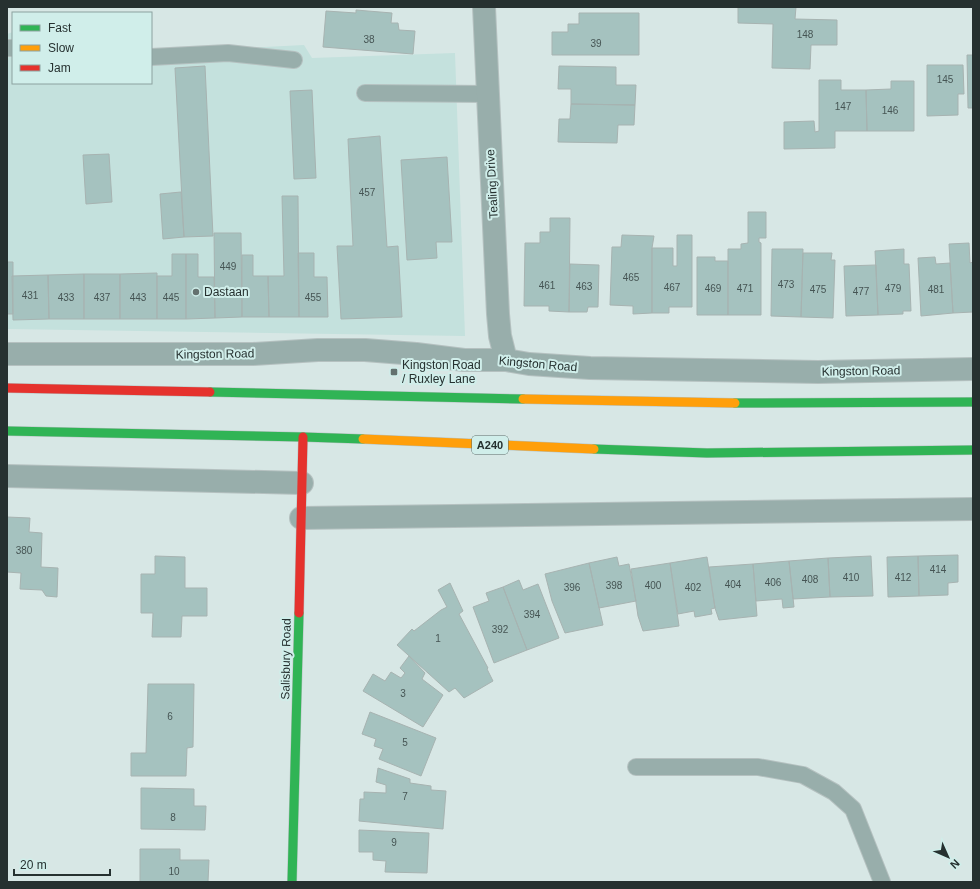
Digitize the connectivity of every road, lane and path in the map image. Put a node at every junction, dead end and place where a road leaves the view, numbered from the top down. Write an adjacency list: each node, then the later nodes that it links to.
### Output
1 (484, 7): 5 (street, Tealing Drive)
2 (152, 57): 3 (lane)
3 (294, 60)
4 (365, 92): 5 (lane)
5 (488, 94): 7 (street, Tealing Drive)
6 (7, 354): 7 (street, Kingston Road)
7 (506, 360): 8 (street, Kingston Road)
8 (973, 369)
9 (7, 379): 11 (main road)
10 (7, 388): 11 (main road)
11 (24, 388): 12 (main road)
12 (973, 402)
13 (7, 431): 14 (main road, A240)
14 (303, 437): 15 (main road, A240); 17 (main road, Salisbury Road)
15 (973, 450)
16 (7, 476): 17 (street)
17 (302, 483): 19 (main road, Salisbury Road)
18 (973, 509): 19 (street)
19 (301, 518): 21 (main road, Salisbury Road)
20 (636, 767): 22 (lane)
21 (292, 882)
22 (882, 882)

